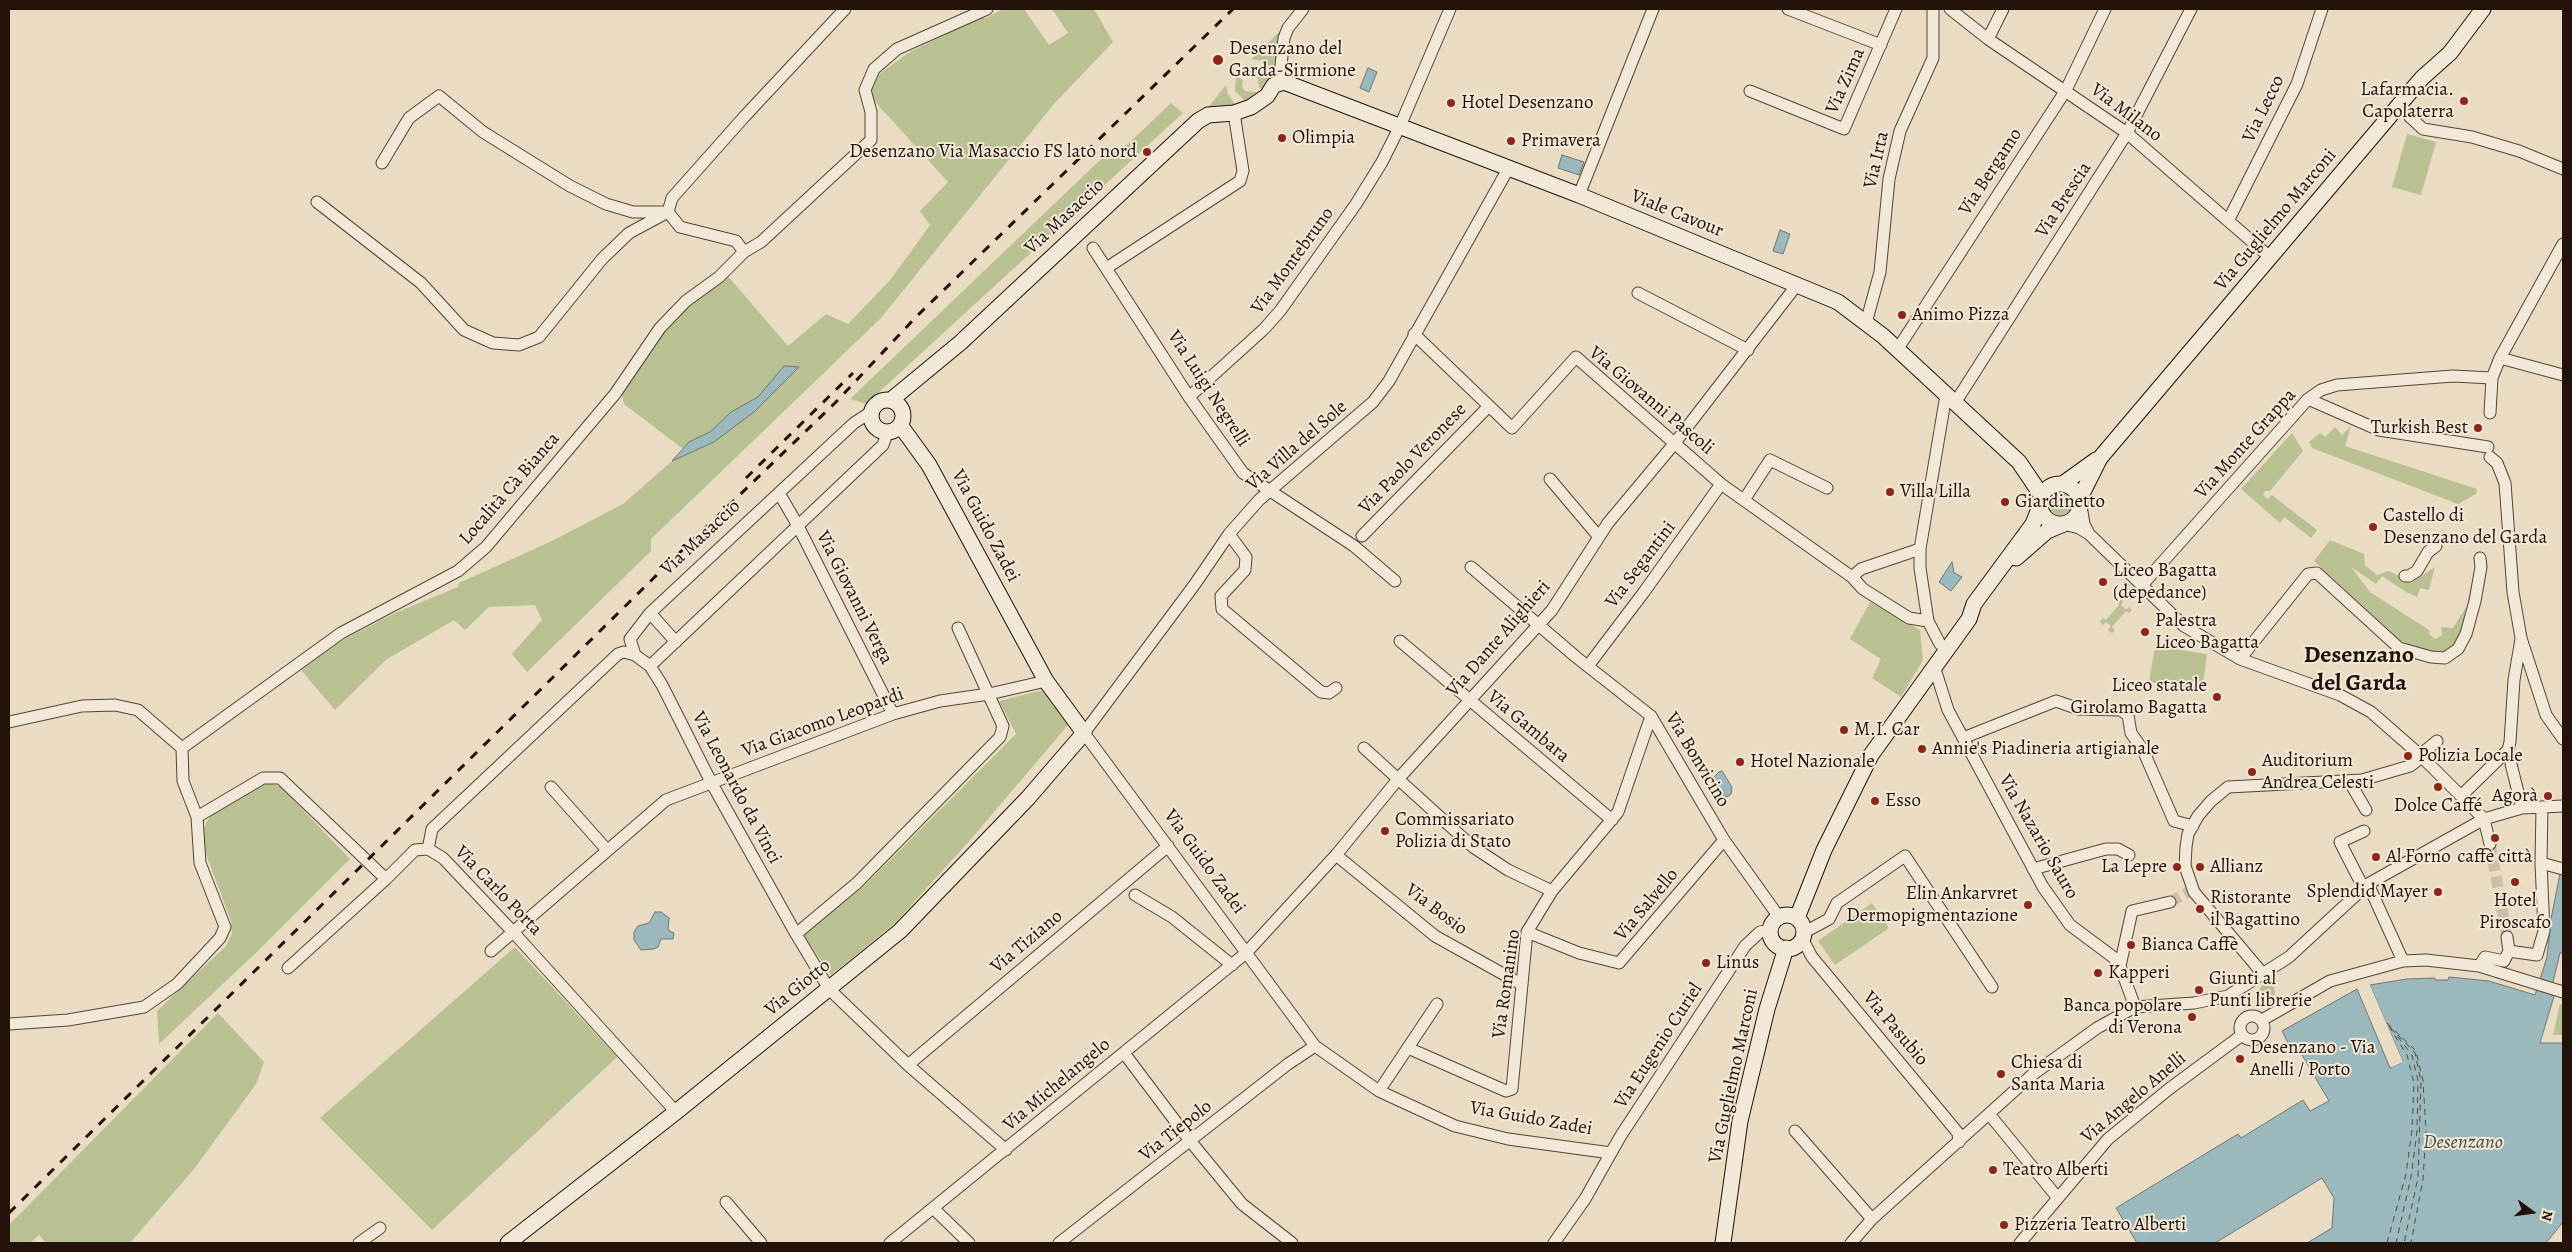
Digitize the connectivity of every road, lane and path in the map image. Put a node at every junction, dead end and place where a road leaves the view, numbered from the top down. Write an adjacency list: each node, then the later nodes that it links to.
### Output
1 (845, 9): 29 (street)
2 (987, 9): 33 (street, Località Cà Bianca)
3 (1303, 9): 17 (street)
4 (1450, 9): 22 (street, Via Montebruno)
5 (1653, 9): 27 (street)
6 (1788, 9): 16 (street)
7 (1896, 9): 16 (street, Via Zima)
8 (1933, 9): 38 (street, Via Irta)
9 (1950, 9): 15 (street, Via Milano)
10 (2004, 9): 15 (street)
11 (2105, 9): 18 (street, Via Bergamo)
12 (2191, 9): 23 (street, Via Brescia)
13 (2322, 9): 30 (street, Via Lecco)
14 (2483, 9): 20 (street, Via Guglielmo Marconi)
15 (1988, 39): 18 (street, Via Milano)
16 (1880, 45): 19 (street, Via Zima)
17 (1277, 84): 21 (street, Via Masaccio); 22 (street, Viale Cavour)
18 (2066, 90): 23 (street, Via Milano); 41 (street, Via Bergamo)
19 (1750, 91)
20 (2400, 104): 26 (street); 34 (street, Via Guglielmo Marconi)
21 (1234, 113): 35 (street); 48 (street, Via Masaccio)
22 (1400, 126): 25 (street, Viale Cavour); 45 (street, Via Montebruno)
23 (2127, 133): 30 (street, Via Milano); 46 (street, Via Brescia)
24 (382, 163): 29 (street)
25 (1508, 169): 27 (street, Viale Cavour); 39 (street, Via Villa del Sole)
26 (2563, 169)
27 (1579, 195): 36 (street, Viale Cavour)
28 (317, 202): 29 (street)
29 (668, 212): 33 (street)
30 (2228, 221): 34 (street, Via Milano)
31 (2563, 244): 42 (street)
32 (1093, 248): 35 (street, Via Luigi Negrelli)
33 (744, 252): 106 (street, Località Cà Bianca)
34 (2271, 258): 54 (street, Via Guglielmo Marconi)
35 (1108, 267): 45 (street, Via Luigi Negrelli)
36 (1796, 286): 38 (street, Viale Cavour); 40 (street, Via Dante Alighieri)
37 (1638, 293): 40 (street)
38 (1866, 323): 41 (street, Viale Cavour)
39 (1414, 334): 49 (street, Via Giovanni Pascoli); 60 (street, Via Villa del Sole)
40 (1748, 350): 53 (street, Via Dante Alighieri)
41 (1897, 350): 46 (street, Viale Cavour)
42 (2500, 358): 43 (street); 44 (street)
43 (2563, 375)
44 (2492, 378): 47 (street, Via Monte Grappa); 51 (street)
45 (1189, 397): 60 (street, Via Luigi Negrelli)
46 (1950, 399): 55 (street, Viale Cavour); 72 (street)
47 (2308, 399): 79 (street, Via Monte Grappa); 85 (street)
48 (891, 400): 50 (street); 52 (street)
49 (1489, 406): 53 (street, Via Giovanni Pascoli); 69 (street, Via Paolo Veronese)
50 (871, 412): 52 (street); 61 (street, Via Masaccio)
51 (2490, 413)
52 (894, 429): 65 (street); 94 (street, Via Guido Zadei)
53 (1674, 444): 57 (street, Via Giovanni Pascoli); 70 (street, Via Dante Alighieri)
54 (2100, 458): 58 (street, Via Guglielmo Marconi); 64 (street, Via Guglielmo Marconi)
55 (2019, 462): 58 (street, Viale Cavour); 63 (street, Viale Cavour)
56 (1550, 479): 70 (street)
57 (1721, 484): 62 (street, Via Giovanni Pascoli); 92 (street, Via Segantini)
58 (2059, 484): 63 (street); 64 (street)
59 (1827, 488): 62 (street)
60 (1271, 491): 67 (street, Via Villa del Sole); 78 (street, Via Luigi Negrelli)
61 (779, 493): 65 (street); 81 (street, Via Masaccio)
62 (1744, 500): 77 (street, Via Giovanni Pascoli)
63 (2041, 501): 66 (street); 75 (street)
64 (2080, 501): 66 (street); 68 (street)
65 (797, 524): 87 (street); 98 (street, Via Giovanni Verga)
66 (2064, 524): 68 (street); 75 (street)
67 (1229, 534): 95 (street); 102 (street, Via Villa del Sole)
68 (2089, 534): 79 (street)
69 (1362, 536)
70 (1599, 537): 83 (street, Via Dante Alighieri)
71 (2436, 546): 76 (street)
72 (1920, 549): 77 (street); 82 (street)
73 (2480, 558): 90 (street)
74 (1471, 567): 83 (street, Via Bonvicino)
75 (1998, 574): 80 (street)
76 (2405, 576)
77 (1852, 577): 82 (street, Via Giovanni Pascoli)
78 (1395, 581)
79 (2143, 584): 90 (street)
80 (1974, 604): 88 (street); 93 (street)
81 (650, 613): 87 (street); 89 (street, Via Masaccio)
82 (1928, 620): 88 (street)
83 (1538, 624): 92 (street, Via Bonvicino); 97 (street, Via Dante Alighieri)
84 (958, 628): 96 (street)
85 (2521, 638): 104 (street); 114 (street)
86 (1400, 641): 97 (street, Via Gambara)
87 (676, 642): 91 (street)
88 (1940, 644): 99 (street)
89 (635, 655): 91 (street, Via Leonardo da Vinci); 127 (street)
90 (2240, 659): 108 (street)
91 (650, 666): 112 (street, Via Leonardo da Vinci)
92 (1588, 666): 100 (street, Via Bonvicino)
93 (1934, 666): 99 (street); 103 (street, Via Nazario Sauro)
94 (1046, 681): 96 (street, Via Giacomo Leopardi); 102 (street, Via Guido Zadei)
95 (1336, 688)
96 (989, 694): 98 (street, Via Giacomo Leopardi); 144 (street)
97 (1469, 701): 110 (street, Via Dante Alighieri); 121 (street, Via Gambara)
98 (893, 714): 112 (street, Via Giacomo Leopardi)
99 (1898, 715): 140 (street)
100 (1650, 716): 121 (street, Via Romanino); 124 (street, Via Bonvicino)
101 (9, 722): 106 (street)
102 (1084, 734): 126 (street, Via Guido Zadei); 159 (street, Via Giotto)
103 (1963, 738): 122 (street); 132 (street, Via Nazario Sauro)
104 (2563, 739)
105 (2437, 741): 108 (street)
106 (182, 748): 119 (street)
107 (1364, 748): 110 (street)
108 (2421, 756): 111 (street); 114 (street)
109 (2511, 764): 117 (street)
110 (1399, 778): 129 (street, Via Dante Alighieri); 136 (street)
111 (2349, 781): 118 (street); 122 (street)
112 (712, 782): 128 (street, Via Giacomo Leopardi); 144 (street, Via Leonardo da Vinci)
113 (552, 786): 128 (street)
114 (2462, 795): 120 (street)
115 (2563, 806): 116 (street)
116 (2542, 807): 117 (street); 131 (street)
117 (2522, 808): 120 (street)
118 (2366, 810)
119 (197, 817): 134 (street); 164 (street)
120 (2484, 819): 125 (street); 135 (street)
121 (1612, 820): 136 (street, Via Romanino)
122 (2192, 826): 156 (street)
123 (2364, 831): 135 (street)
124 (1724, 840): 139 (street, Via Bonvicino); 142 (street, Via Salvello)
125 (2490, 844)
126 (1168, 846): 150 (street, Via Guido Zadei); 169 (street, Via Tiziano)
127 (428, 849): 134 (street, Via Carlo Porta); 143 (street, Via Carlo Porta)
128 (607, 850): 143 (street, Via Giacomo Leopardi)
129 (1336, 855): 150 (street, Via Dante Alighieri); 157 (street, Via Bosio)
130 (2129, 855): 132 (street)
131 (2541, 863): 133 (street); 149 (street)
132 (2033, 869): 153 (street, Via Nazario Sauro)
133 (2563, 870)
134 (386, 878): 155 (street, Via Carlo Porta)
135 (2366, 887): 151 (street); 156 (street)
136 (1552, 891): 142 (street, Via Romanino)
137 (1135, 895): 152 (street)
138 (2168, 902): 153 (street)
139 (1779, 917): 140 (street); 141 (street)
140 (1797, 918): 145 (street)
141 (1770, 930): 147 (street); 177 (street, Via Eugenio Curiel)
142 (1528, 932): 157 (street, Via Romanino)
143 (514, 933): 148 (street, Via Giacomo Leopardi); 171 (street, Via Carlo Porta)
144 (796, 934): 159 (street, Via Leonardo da Vinci)
145 (1803, 936): 147 (street); 158 (street); 175 (street, Via Pasubio)
146 (2507, 937): 149 (street)
147 (1786, 948): 191 (street, Via Guglielmo Marconi)
148 (491, 951)
149 (2509, 951): 154 (street)
150 (1246, 953): 152 (street, Via Michelangelo); 166 (street, Via Guido Zadei)
151 (2403, 961): 154 (street); 163 (street)
152 (1232, 965): 168 (street, Via Michelangelo)
153 (2120, 966): 162 (street, Via Nazario Sauro)
154 (2479, 966): 160 (street)
155 (288, 968)
156 (2263, 974): 162 (street)
157 (1521, 984): 167 (street, Via Romanino)
158 (1992, 986)
159 (829, 989): 169 (street, Via Leonardo da Vinci); 171 (street, Via Giotto)
160 (2560, 991)
161 (1437, 1004): 167 (street)
162 (2135, 1007): 172 (street)
163 (2262, 1020): 165 (street); 165 (street)
164 (9, 1024)
165 (2242, 1035): 178 (street, Via Angelo Anelli)
166 (1315, 1046): 170 (street, Via Guido Zadei); 174 (street, Via Tiepolo)
167 (1408, 1048): 170 (street)
168 (1124, 1053): 174 (street); 176 (street, Via Michelangelo)
169 (908, 1065): 176 (street, Via Leonardo da Vinci)
170 (1379, 1091): 177 (street, Via Guido Zadei)
171 (676, 1112): 184 (street, Via Giotto)
172 (1989, 1114): 175 (street); 178 (street)
173 (1796, 1131): 181 (street)
174 (1191, 1142): 188 (street, Via Tiepolo); 189 (street)
175 (1959, 1142): 181 (street)
176 (1006, 1150): 180 (street, Via Michelangelo)
177 (1611, 1153): 190 (street, Via Eugenio Curiel)
178 (2057, 1197): 193 (street, Via Angelo Anelli)
179 (726, 1202): 185 (street)
180 (933, 1208): 186 (street, Via Michelangelo); 187 (street)
181 (1872, 1219): 192 (street)
182 (380, 1228): 183 (street)
183 (359, 1243)
184 (508, 1243)
185 (761, 1243)
186 (890, 1243)
187 (968, 1243)
188 (1059, 1243)
189 (1292, 1243)
190 (1554, 1243)
191 (1724, 1243)
192 (1851, 1243)
193 (2020, 1243)

